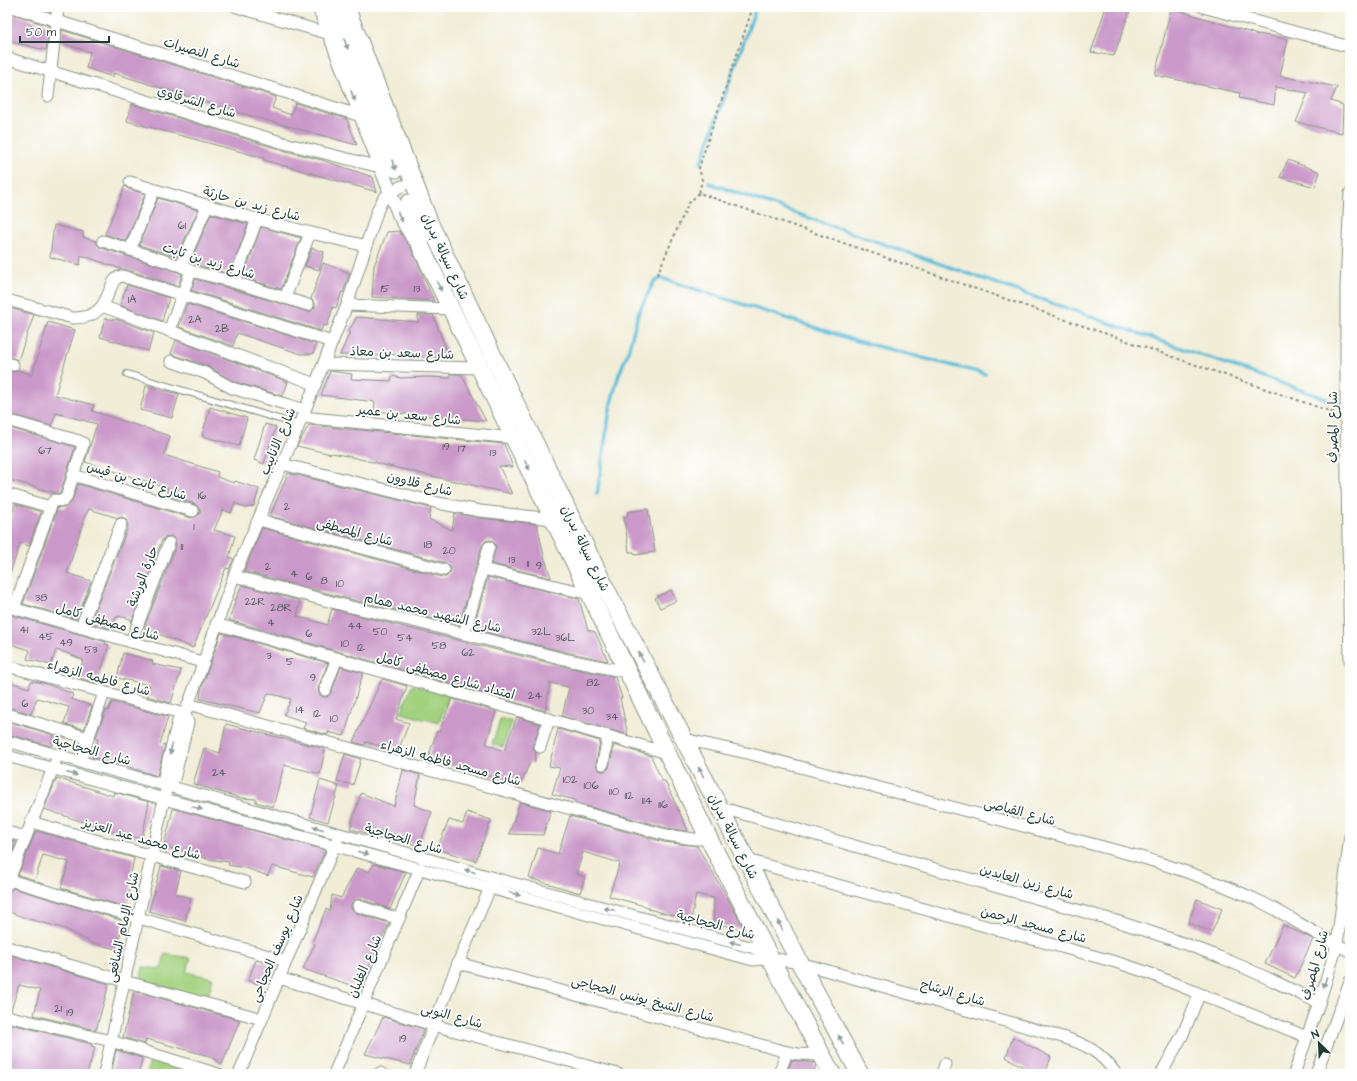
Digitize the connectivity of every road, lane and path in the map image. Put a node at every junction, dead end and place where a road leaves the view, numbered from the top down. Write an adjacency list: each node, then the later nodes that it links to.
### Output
1 (12, 7): 9 (street, شارع النصيرات)
2 (58, 7): 9 (street)
3 (237, 7): 10 (street)
4 (319, 7): 10 (street, شارع سيالة بدران)
5 (333, 7): 18 (main road, شارع سيالة بدران, one-way to 18)
6 (346, 7): 45 (main road, شارع سيالة بدران)
7 (753, 7): 21 (path)
8 (1203, 7): 11 (street)
9 (55, 21): 13 (street); 15 (street, شارع النصيرات)
10 (330, 34): 15 (street, شارع سيالة بدران, one-way to 15)
11 (1350, 47)
12 (7, 58): 13 (street, شارع الشرقاوي)
13 (50, 71): 14 (street); 16 (street, شارع الشرقاوي)
14 (48, 96)
15 (361, 116): 16 (street, شارع سيالة بدران)
16 (380, 168): 18 (street, شارع سيالة بدران)
17 (130, 182): 19 (street, شارع زيد بن حارثة)
18 (396, 189): 26 (street, شارع الانابيب); 37 (main road, شارع سيالة بدران, one-way to 37)
19 (154, 190): 22 (street, شارع زيد بن حارثة); 27 (street)
20 (1350, 192): 47 (street, شارع المصرف)
21 (699, 193): 29 (path); 47 (path)
22 (207, 206): 23 (street, شارع زيد بن حارثة); 28 (street)
23 (257, 219): 24 (street, شارع زيد بن حارثة); 30 (street)
24 (310, 233): 26 (street, شارع زيد بن حارثة); 32 (street)
25 (103, 241): 27 (street, شارع زيد بن ثابت)
26 (367, 246): 35 (street, شارع الانابيب)
27 (130, 250): 28 (street, شارع زيد بن ثابت)
28 (186, 268): 30 (street, شارع زيد بن ثابت); 31 (street)
29 (657, 275)
30 (234, 282): 32 (street, شارع زيد بن ثابت)
31 (182, 295): 36 (street); 38 (street); 39 (street)
32 (285, 298): 34 (street, شارع زيد بن ثابت)
33 (7, 300): 36 (street)
34 (308, 305)
35 (347, 305): 37 (street); 39 (street, شارع الانابيب)
36 (102, 306): 38 (street)
37 (451, 309): 42 (main road, شارع سيالة بدران)
38 (169, 331): 44 (street)
39 (332, 342): 41 (street, شارع الانابيب)
40 (171, 361): 48 (street, شارع سعد بن عمير)
41 (324, 364): 42 (street, شارع سعد بن معاذ); 44 (street, شارع الانابيب)
42 (480, 368): 46 (main road, شارع سيالة بدران)
43 (127, 374): 48 (lane)
44 (316, 384): 48 (street, شارع الانابيب)
45 (512, 396): 46 (main road); 82 (main road, شارع سيالة بدران, one-way to 45)
46 (499, 408): 50 (main road, شارع سيالة بدران)
47 (1346, 416): 71 (street, شارع المصرف)
48 (302, 417): 50 (street, شارع سعد بن عمير); 51 (street, شارع الانابيب)
49 (7, 420): 52 (street)
50 (514, 438): 56 (main road, شارع سيالة بدران, one-way to 56)
51 (282, 464): 56 (street, شارع قلاوون); 57 (street, شارع الانابيب)
52 (73, 475): 54 (street); 55 (street, شارع ثابت بن قيس)
53 (7, 494): 54 (street)
54 (50, 507): 65 (street)
55 (193, 511)
56 (553, 519): 64 (main road, شارع سيالة بدران)
57 (259, 520): 62 (street, شارع المصطفى); 63 (street, شارع الانابيب)
58 (121, 524): 67 (street)
59 (169, 543): 69 (street, حارة الورشة)
60 (489, 547): 61 (street)
61 (483, 569): 64 (street); 68 (street)
62 (444, 570)
63 (234, 576): 66 (street, شارع الانابيب); 68 (street, شارع الشهيد محمد همام)
64 (589, 594): 74 (main road, شارع سيالة بدران)
65 (11, 607): 67 (street, شارع مصطفى كامل)
66 (216, 624): 70 (street, امتداد شارع مصطفى كامل); 72 (street, شارع الانابيب)
67 (81, 628): 69 (street, شارع مصطفى كامل)
68 (464, 634): 74 (street, شارع الشهيد محمد همام)
69 (131, 642): 72 (street, شارع مصطفى كامل)
70 (337, 658): 75 (street); 79 (street, امتداد شارع مصطفى كامل)
71 (1350, 661)
72 (202, 662): 77 (street, شارع الانابيب)
73 (7, 666): 76 (street, شارع فاطمه الزهراء)
74 (628, 672): 85 (main road, شارع سيالة بدران)
75 (325, 690)
76 (104, 693): 77 (street, شارع فاطمه الزهراء); 81 (street)
77 (186, 709): 91 (street, شارع الإمام الشافعى); 99 (street, شارع مسجد فاطمه الزهراء)
78 (7, 714): 81 (street)
79 (550, 719): 80 (street, امتداد شارع مصطفى كامل); 84 (street)
80 (608, 736): 85 (street, امتداد شارع مصطفى كامل); 89 (street)
81 (88, 738): 88 (street)
82 (684, 738): 93 (main road, شارع سيالة بدران, one-way to 82); 111 (street, شارع القباصى)
83 (7, 741): 86 (street, شارع الحجاجية)
84 (540, 747)
85 (667, 753): 99 (main road, شارع سيالة بدران)
86 (58, 755): 88 (street, شارع الحجاجية); 90 (street)
87 (7, 756): 90 (street, شارع الحجاجية)
88 (80, 762): 91 (street, شارع الحجاجية)
89 (603, 764)
90 (53, 768): 92 (street, شارع الحجاجية, one-way to 92); 94 (street)
91 (167, 785): 92 (street, شارع الإمام الشافعى); 96 (street, شارع الحجاجية, one-way to 91)
92 (164, 799): 100 (street, شارع الحجاجية, one-way to 100); 101 (street, شارع الإمام الشافعى)
93 (719, 807): 102 (main road, شارع سيالة بدران); 122 (street, شارع زين العابدين)
94 (31, 822): 98 (street); 101 (street, شارع محمد عبد العزيز)
95 (7, 832): 98 (street)
96 (340, 834): 100 (street, شارع يوسف الحجاجى); 106 (street, شارع الحجاجية, one-way to 96)
97 (1350, 836): 107 (street, شارع المصرف)
98 (26, 837): 105 (street)
99 (709, 839): 114 (main road, شارع سيالة بدران)
100 (334, 846): 103 (street, شارع الحجاجية, one-way to 103); 115 (street, شارع يوسف الحجاجى)
101 (152, 855): 104 (street, شارع محمد عبد العزيز); 109 (street, شارع الإمام الشافعى)
102 (747, 860): 117 (main road, شارع سيالة بدران, one-way to 102); 121 (street, شارع مسجد الرحمن)
103 (420, 868): 106 (street, شارع الحجاجية); 110 (street, شارع الغلبان)
104 (245, 882)
105 (8, 883): 109 (street)
106 (492, 883): 114 (street, شارع الحجاجية); 116 (street)
107 (1346, 896): 111 (street, شارع المصرف)
108 (358, 906): 110 (street)
109 (138, 918): 115 (street); 119 (street, شارع الإمام الشافعى)
110 (399, 919): 123 (street, شارع الغلبان)
111 (1337, 945): 113 (street, شارع القباصى); 122 (street, شارع المصرف, one-way to 122)
112 (7, 947): 119 (street)
113 (1350, 951)
114 (770, 958): 117 (street, شارع الرشاح); 130 (main road, شارع سيالة بدران)
115 (286, 961): 118 (street, شارع يوسف الحجاجى)
116 (458, 963): 126 (street); 129 (street, شارع الشيخ يونس الحجاجى)
117 (800, 964): 139 (main road, شارع سيالة بدران, one-way to 117); 140 (street, شارع الرشاح)
118 (279, 978): 123 (street, شارع النوبى); 125 (street, شارع يوسف الحجاجى)
119 (124, 981): 125 (street); 128 (street, شارع الإمام الشافعى)
120 (1350, 981): 143 (street)
121 (1199, 995): 127 (street, شارع مسجد الرحمن); 141 (street)
122 (1319, 1003): 127 (street, شارع المصرف)
123 (363, 1004): 126 (street, شارع النوبى); 134 (street, شارع الغلبان)
124 (7, 1016): 128 (street)
125 (262, 1019): 133 (street, شارع يوسف الحجاجى)
126 (433, 1025): 135 (street); 136 (street, شارع النوبى)
127 (1307, 1037): 142 (street, شارع المصرف)
128 (111, 1042): 131 (street, شارع الإمام الشافعى); 132 (street)
129 (787, 1052): 130 (street, شارع الشيخ يونس الحجاجى); 137 (street)
130 (821, 1055): 138 (main road, شارع سيالة بدران)
131 (104, 1074)
132 (218, 1074)
133 (239, 1074)
134 (334, 1074)
135 (415, 1074)
136 (618, 1074)
137 (780, 1074)
138 (832, 1074)
139 (860, 1074)
140 (1116, 1074)
141 (1161, 1074)
142 (1294, 1074)
143 (1316, 1074)

